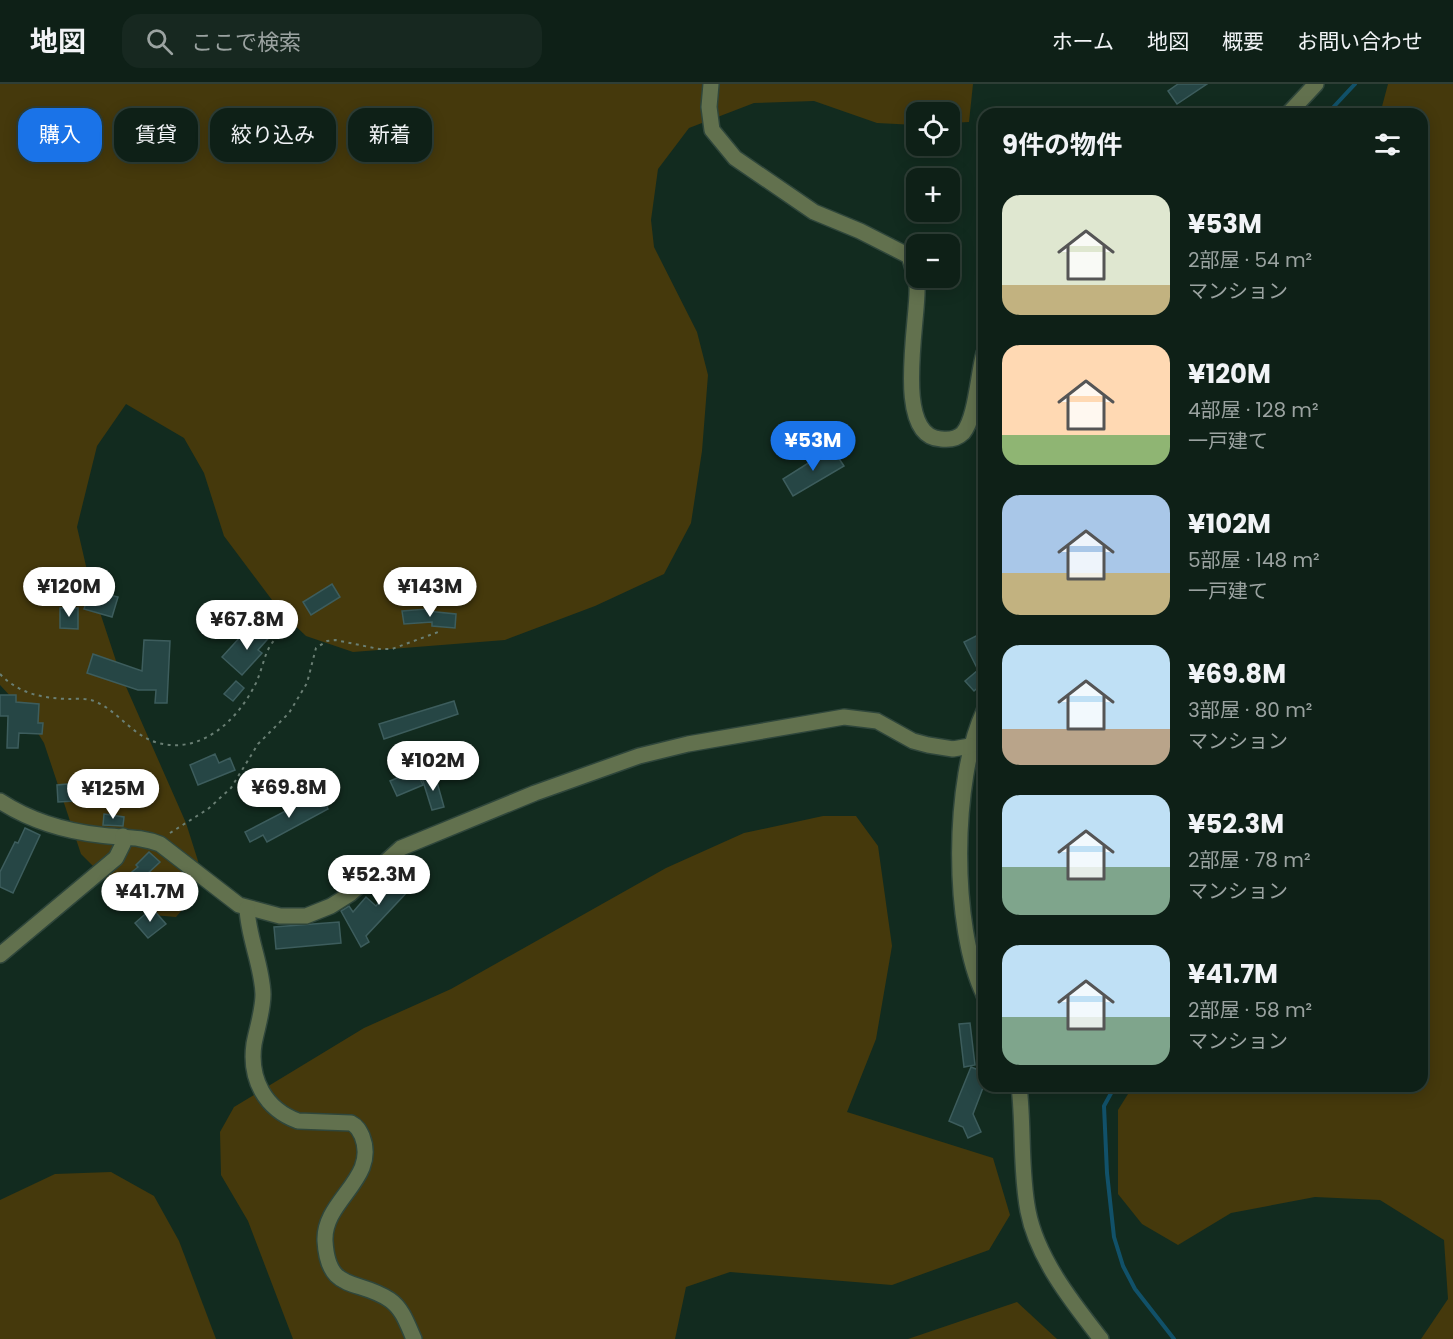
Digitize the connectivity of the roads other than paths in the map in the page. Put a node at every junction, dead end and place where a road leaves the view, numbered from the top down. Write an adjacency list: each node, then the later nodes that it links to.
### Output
1 (711, 84): 4 (street)
2 (1316, 84): 3 (street)
3 (1294, 108)
4 (978, 383)
5 (978, 726): 6 (street)
6 (970, 747): 9 (street); 11 (street)
7 (0, 801): 8 (street)
8 (123, 836): 9 (street); 10 (street)
9 (247, 908): 13 (street)
10 (0, 955)
11 (978, 979)
12 (1019, 1092): 14 (street)
13 (414, 1339)
14 (1101, 1339)

